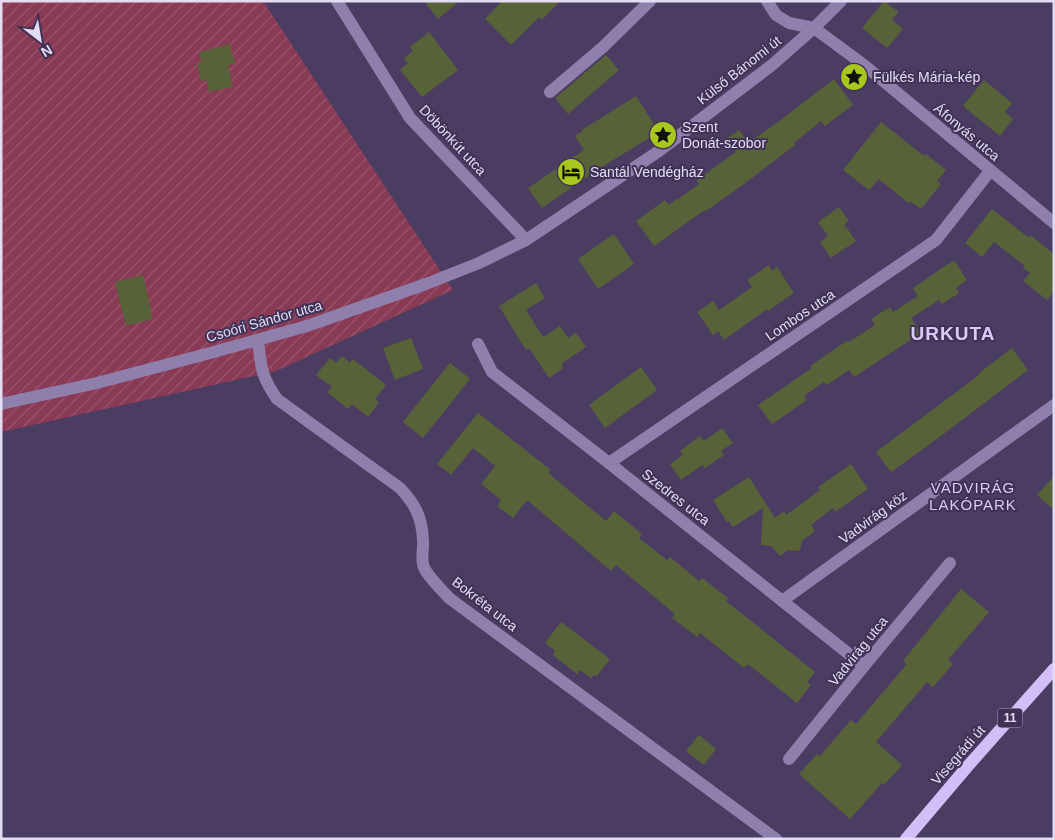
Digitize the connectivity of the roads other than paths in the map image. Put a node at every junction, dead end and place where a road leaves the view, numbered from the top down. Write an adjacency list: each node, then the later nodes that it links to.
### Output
1 (337, 1): 9 (street, Döbönkút utca)
2 (650, 1): 6 (street)
3 (767, 1): 5 (street)
4 (840, 2): 5 (street, Külső Bánomi út)
5 (814, 28): 7 (street, Áfonyás utca); 9 (street, Külső Bánomi út)
6 (550, 92)
7 (990, 171): 8 (street, Áfonyás utca); 14 (street, Lombos utca)
8 (1054, 223)
9 (526, 240): 10 (street, Csoóri Sándor utca)
10 (258, 340): 12 (street, Csoóri Sándor utca); 20 (street, Bokréta utca)
11 (478, 344): 14 (street, Szedres utca)
12 (1, 404)
13 (1054, 405): 16 (street, Vadvirág köz)
14 (609, 463): 16 (street, Szedres utca)
15 (950, 563): 17 (street, Vadvirág utca)
16 (782, 600): 17 (street, Szedres utca)
17 (864, 666): 19 (street, Vadvirág utca)
18 (1054, 669): 21 (main road, Visegrádi út / 11)
19 (789, 759)
20 (776, 839)
21 (906, 839)

